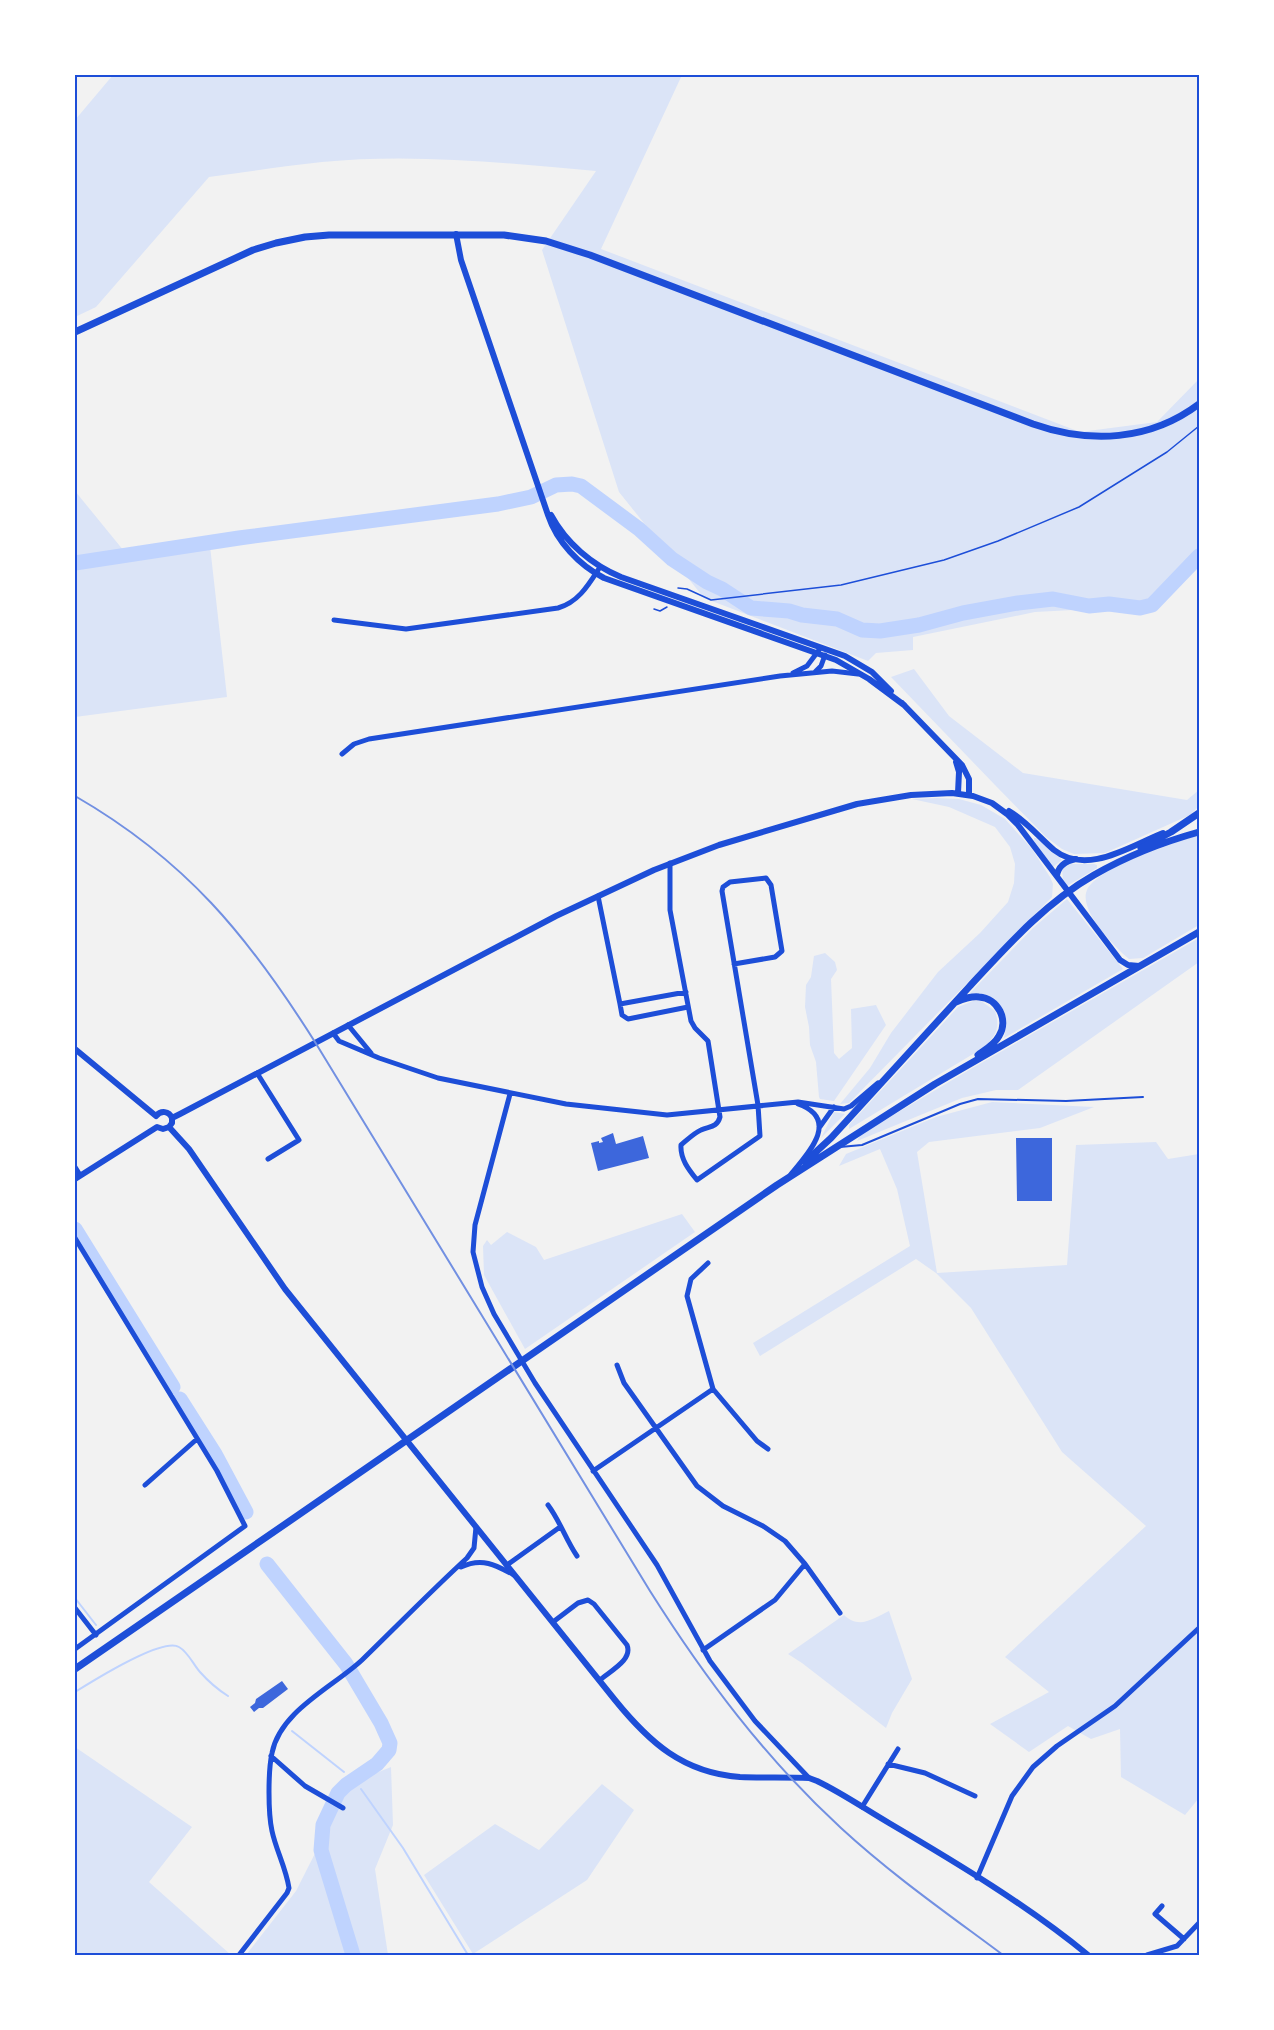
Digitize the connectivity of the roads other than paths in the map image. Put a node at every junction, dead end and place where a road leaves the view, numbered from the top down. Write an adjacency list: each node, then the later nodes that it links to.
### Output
1 (456, 234): 2 (main road); 3 (main road); 4 (street)
2 (75, 332)
3 (1199, 404)
4 (598, 570): 5 (street); 6 (street); 6 (street)
5 (334, 621)
6 (819, 650): 7 (street); 10 (street); 11 (street)
7 (825, 656): 8 (street); 9 (street)
8 (813, 673): 9 (street); 10 (street)
9 (863, 675): 11 (street)
10 (780, 676): 12 (street)
11 (904, 705): 13 (street)
12 (342, 754)
13 (953, 756): 14 (street); 15 (street)
14 (958, 794): 15 (street); 22 (street)
15 (969, 795): 16 (street)
16 (992, 803): 21 (street); 24 (street)
17 (1199, 813): 18 (main road)
18 (1195, 819): 19 (main road)
19 (1181, 826): 21 (street); 23 (main road)
20 (1199, 832): 23 (main road)
21 (1076, 859): 24 (street)
22 (670, 863): 26 (street); 30 (street)
23 (1094, 875): 25 (main road)
24 (1057, 876): 25 (street)
25 (1068, 892): 28 (street); 31 (main road)
26 (598, 896): 32 (street); 34 (street)
27 (1199, 932): 28 (main road)
28 (1149, 962): 38 (main road)
29 (734, 964): 29 (street); 44 (street)
30 (686, 992): 32 (street); 33 (street)
31 (954, 1003): 38 (main road); 40 (main road)
32 (620, 1004): 33 (street)
33 (688, 1007): 46 (street)
34 (348, 1025): 35 (street); 37 (street)
35 (333, 1033): 37 (street); 39 (street)
36 (75, 1048): 47 (street)
37 (375, 1056): 41 (street)
38 (959, 1070): 52 (main road)
39 (257, 1073): 48 (street); 53 (street)
40 (887, 1077): 45 (street); 55 (main road)
41 (510, 1094): 46 (street); 65 (street)
42 (1143, 1097): 52 (lane)
43 (790, 1102): 44 (street); 45 (street); 51 (street)
44 (758, 1106): 46 (street); 46 (street)
45 (834, 1107): 51 (street)
46 (719, 1110)
47 (156, 1116): 48 (street); 49 (street)
48 (172, 1118): 50 (street)
49 (157, 1126): 50 (street); 56 (street)
50 (169, 1128): 68 (street)
51 (819, 1128): 55 (street)
52 (835, 1147): 57 (main road)
53 (268, 1159)
54 (75, 1167): 56 (street)
55 (791, 1174): 57 (main road)
56 (78, 1177)
57 (777, 1185): 82 (main road)
58 (76, 1240): 63 (street)
59 (708, 1263): 61 (street)
60 (617, 1365): 62 (street)
61 (713, 1389): 62 (street); 64 (street)
62 (655, 1429): 65 (street); 71 (street)
63 (197, 1439): 66 (street); 79 (street)
64 (768, 1449)
65 (593, 1471): 81 (street)
66 (145, 1485)
67 (548, 1505): 69 (street)
68 (476, 1527): 72 (street); 73 (street)
69 (560, 1527): 70 (street); 72 (street)
70 (577, 1556)
71 (806, 1564): 76 (street); 81 (street)
72 (507, 1565): 74 (street)
73 (450, 1574): 74 (street); 85 (street)
74 (518, 1577): 77 (street)
75 (75, 1608): 79 (street)
76 (840, 1613)
77 (553, 1622): 83 (street); 83 (street)
78 (1199, 1628): 91 (street)
79 (96, 1635): 80 (street)
80 (75, 1649)
81 (703, 1650): 87 (street)
82 (75, 1669)
83 (600, 1680): 87 (street)
84 (898, 1749): 86 (street)
85 (271, 1756): 90 (street); 95 (street)
86 (888, 1764): 88 (street); 89 (street)
87 (809, 1778): 89 (street)
88 (975, 1797)
89 (862, 1806): 91 (street)
90 (343, 1808)
91 (977, 1878): 96 (street)
92 (1162, 1906): 94 (street)
93 (1199, 1923): 94 (street)
94 (1185, 1939): 97 (street)
95 (239, 1955)
96 (1088, 1955)
97 (1147, 1955)

